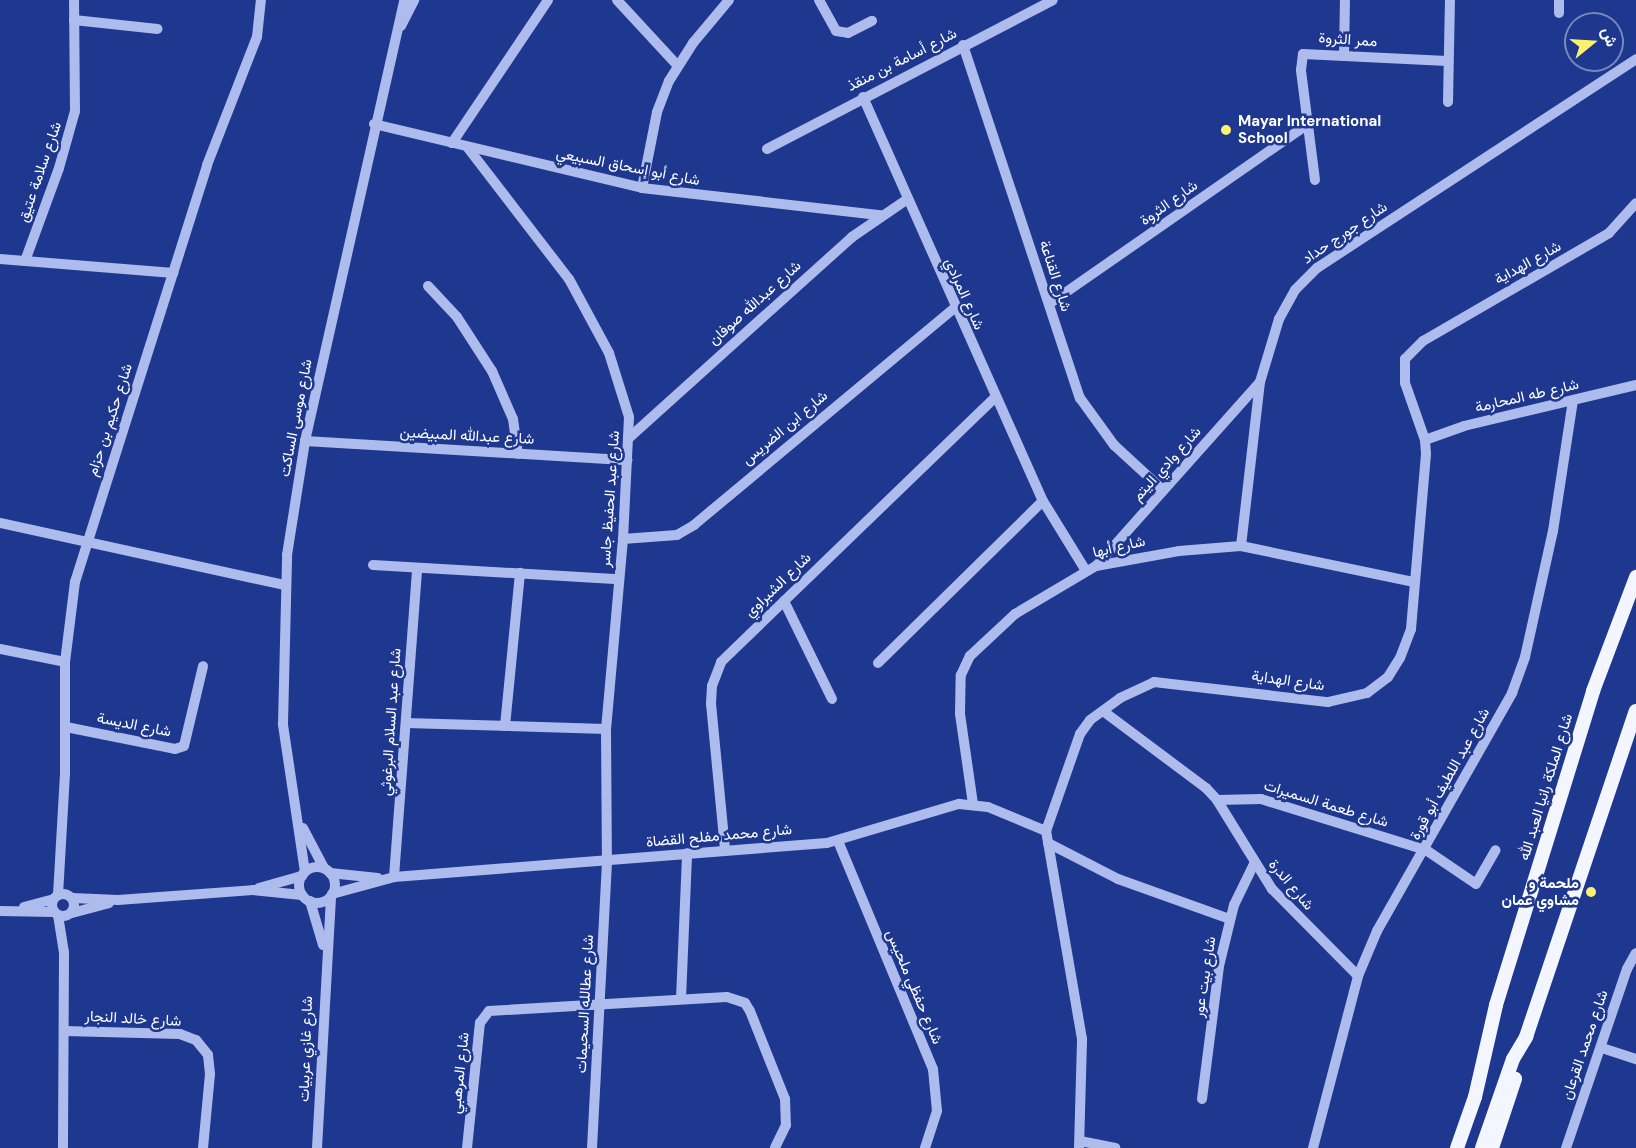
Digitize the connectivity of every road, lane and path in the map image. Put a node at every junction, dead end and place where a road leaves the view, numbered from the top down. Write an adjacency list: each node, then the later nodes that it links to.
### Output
1 (74, 0): 14 (street, شارع سلامة عتيق)
2 (261, 0): 37 (street, شارع حكيم بن حزام)
3 (404, 0): 16 (street, شارع موسى الساكت)
4 (414, 0): 16 (street, شارع موسى الساكت)
5 (548, 0): 27 (street)
6 (617, 0): 22 (street)
7 (729, 0): 22 (street)
8 (819, 0): 15 (street)
9 (1053, 0): 18 (street, شارع أسامة بن منقذ)
10 (1345, 0): 19 (street)
11 (1450, 0): 21 (street)
12 (1559, 0): 13 (street)
13 (1559, 13)
14 (74, 20): 17 (street); 36 (street, شارع سلامة عتيق)
15 (873, 21)
16 (400, 27): 25 (street, شارع موسى الساكت)
17 (158, 29)
18 (963, 45): 23 (street, شارع أسامة بن منقذ); 39 (street, شارع القناعة)
19 (1344, 55): 21 (street, ممر الثروة); 26 (street, ممر الثروة)
20 (1636, 59): 41 (street, شارع جورج حداد)
21 (1447, 61): 24 (street)
22 (677, 65): 31 (street)
23 (863, 97): 29 (street, شارع أسامة بن منقذ); 32 (street, شارع المرادي)
24 (1448, 102)
25 (374, 124): 27 (street, شارع أبو إسحاق السبيعي); 47 (street, شارع موسى الساكت)
26 (1307, 125): 30 (street, ممر الثروة); 39 (street, شارع الثروة)
27 (452, 143): 28 (street, شارع أبو إسحاق السبيعي)
28 (468, 148): 31 (street, شارع أبو إسحاق السبيعي); 45 (street, شارع عبد الحفيظ جاسر)
29 (767, 149)
30 (1315, 180)
31 (642, 188): 34 (street, شارع أبو إسحاق السبيعي)
32 (906, 200): 34 (street, شارع عبدالله صوفان); 40 (street, شارع المرادي)
33 (1636, 203): 46 (street, شارع الهداية)
34 (880, 215): 45 (street, شارع عبدالله صوفان)
35 (0, 259): 36 (street)
36 (25, 261): 37 (street)
37 (173, 273): 54 (street, شارع حكيم بن حزام)
38 (428, 286): 48 (street)
39 (1049, 304): 50 (street, شارع القناعة)
40 (954, 308): 43 (street, شارع المرادي); 53 (street, شارع ابن الضريس)
41 (1260, 382): 50 (street, شارع وادي اليتم); 55 (street, شارع جورج حداد)
42 (1636, 385): 44 (street, شارع طه المحارمة)
43 (994, 398): 51 (street, شارع المرادي); 64 (street, شارع الشبراوي)
44 (1573, 401): 46 (street, شارع طه المحارمة); 83 (street, شارع عبد اللطيف أبو قورة)
45 (630, 437): 49 (street, شارع عبد الحفيظ جاسر)
46 (1425, 440): 62 (street, شارع الهداية)
47 (305, 441): 48 (street, شارع عبدالله المبيضين); 63 (street, شارع موسى الساكت)
48 (518, 454): 49 (street, شارع عبدالله المبيضين)
49 (627, 460): 53 (street, شارع عبد الحفيظ جاسر)
50 (1163, 490): 57 (street, شارع وادي اليتم)
51 (1042, 501): 57 (street, شارع المرادي); 67 (street)
52 (0, 523): 54 (street)
53 (623, 539): 61 (street, شارع عبد الحفيظ جاسر)
54 (87, 542): 63 (street); 66 (street, شارع حكيم بن حزام)
55 (1241, 546): 57 (street, شارع أبها); 62 (street, شارع أبها)
56 (373, 566): 58 (street)
57 (1091, 568): 77 (street, شارع أبها)
58 (417, 570): 59 (street); 72 (street, شارع عبد السلام البرغوثي)
59 (520, 573): 61 (street); 73 (street)
60 (1636, 577): 107 (main road, شارع الملكة رانيا العبد الله)
61 (619, 579): 75 (street, شارع عبد الحفيظ جاسر)
62 (1414, 582): 70 (street, شارع الهداية)
63 (285, 585): 78 (street, شارع موسى الساكت)
64 (784, 601): 69 (street); 82 (street, شارع الشبراوي)
65 (0, 649): 66 (street)
66 (65, 662): 74 (street, شارع حكيم بن حزام)
67 (878, 663)
68 (203, 666): 74 (street, شارع الديسة)
69 (832, 699)
70 (1103, 711): 76 (street); 79 (street, شارع الهداية)
71 (1636, 711): 109 (main road)
72 (406, 723): 73 (street); 90 (street, شارع عبد السلام البرغوثي)
73 (505, 726): 75 (street)
74 (66, 727): 93 (street, شارع حكيم بن حزام)
75 (606, 729): 86 (street, شارع عبد الحفيظ جاسر)
76 (1217, 800): 83 (street, شارع طعمة السميرات); 87 (street, شارع الدرة)
77 (973, 804): 79 (street, شارع محمد مفلح القضاة); 80 (street, شارع محمد مفلح القضاة)
78 (300, 822): 88 (street, شارع موسى الساكت); 89 (street, شارع موسى الساكت)
79 (1046, 831): 81 (street, شارع الهداية)
80 (838, 841): 82 (street, شارع محمد مفلح القضاة); 121 (street, شارع حفظي ملحيس)
81 (1048, 843): 100 (street); 113 (street, شارع الهداية)
82 (725, 849): 85 (street, شارع محمد مفلح القضاة)
83 (1426, 850): 84 (street, شارع طعمة السميرات); 104 (street, شارع عبد اللطيف أبو قورة)
84 (1496, 850)
85 (687, 853): 86 (street, شارع محمد مفلح القضاة); 105 (street)
86 (607, 862): 90 (street, شارع محمد مفلح القضاة); 106 (street, شارع عطالله السحيمات)
87 (1254, 864): 100 (street, شارع بيت عور); 104 (street, شارع الدرة)
88 (327, 871): 89 (street); 90 (street, شارع محمد مفلح القضاة); 92 (street)
89 (303, 874): 91 (street); 94 (street)
90 (389, 878): 92 (street, شارع محمد مفلح القضاة)
91 (253, 890): 94 (street); 95 (street)
92 (331, 895): 94 (street); 101 (street, شارع غازي عربيات)
93 (63, 897): 95 (street); 96 (street); 98 (street); 99 (street)
94 (306, 898): 101 (street, شارع غازي عربيات)
95 (118, 900): 99 (street)
96 (15, 909): 97 (street); 98 (street)
97 (0, 911)
98 (56, 914): 99 (street); 102 (street)
99 (70, 914): 102 (street)
100 (1230, 919): 112 (street, شارع بيت عور)
101 (325, 951): 117 (street, شارع غازي عربيات)
102 (64, 952): 108 (street)
103 (1636, 953): 110 (street, شارع محمد القرعان)
104 (1358, 976): 123 (street, شارع عبد اللطيف أبو قورة)
105 (681, 999): 106 (street); 120 (street)
106 (602, 1003): 118 (street, شارع المرهبي); 119 (street, شارع عطالله السحيمات)
107 (1496, 1005): 124 (main road); 125 (main road, شارع الملكة رانيا العبد الله)
108 (64, 1031): 115 (street); 116 (street, شارع خالد النجار)
109 (1526, 1037): 126 (main road); 127 (main road)
110 (1602, 1048): 111 (street); 114 (street, شارع محمد القرعان)
111 (1636, 1059)
112 (1202, 1099)
113 (1080, 1144): 122 (street)
114 (1570, 1147)
115 (63, 1148)
116 (202, 1148)
117 (317, 1148)
118 (467, 1148)
119 (592, 1148)
120 (775, 1148)
121 (925, 1148)
122 (1115, 1148)
123 (1313, 1148)
124 (1448, 1148)
125 (1456, 1148)
126 (1482, 1148)
127 (1492, 1148)

